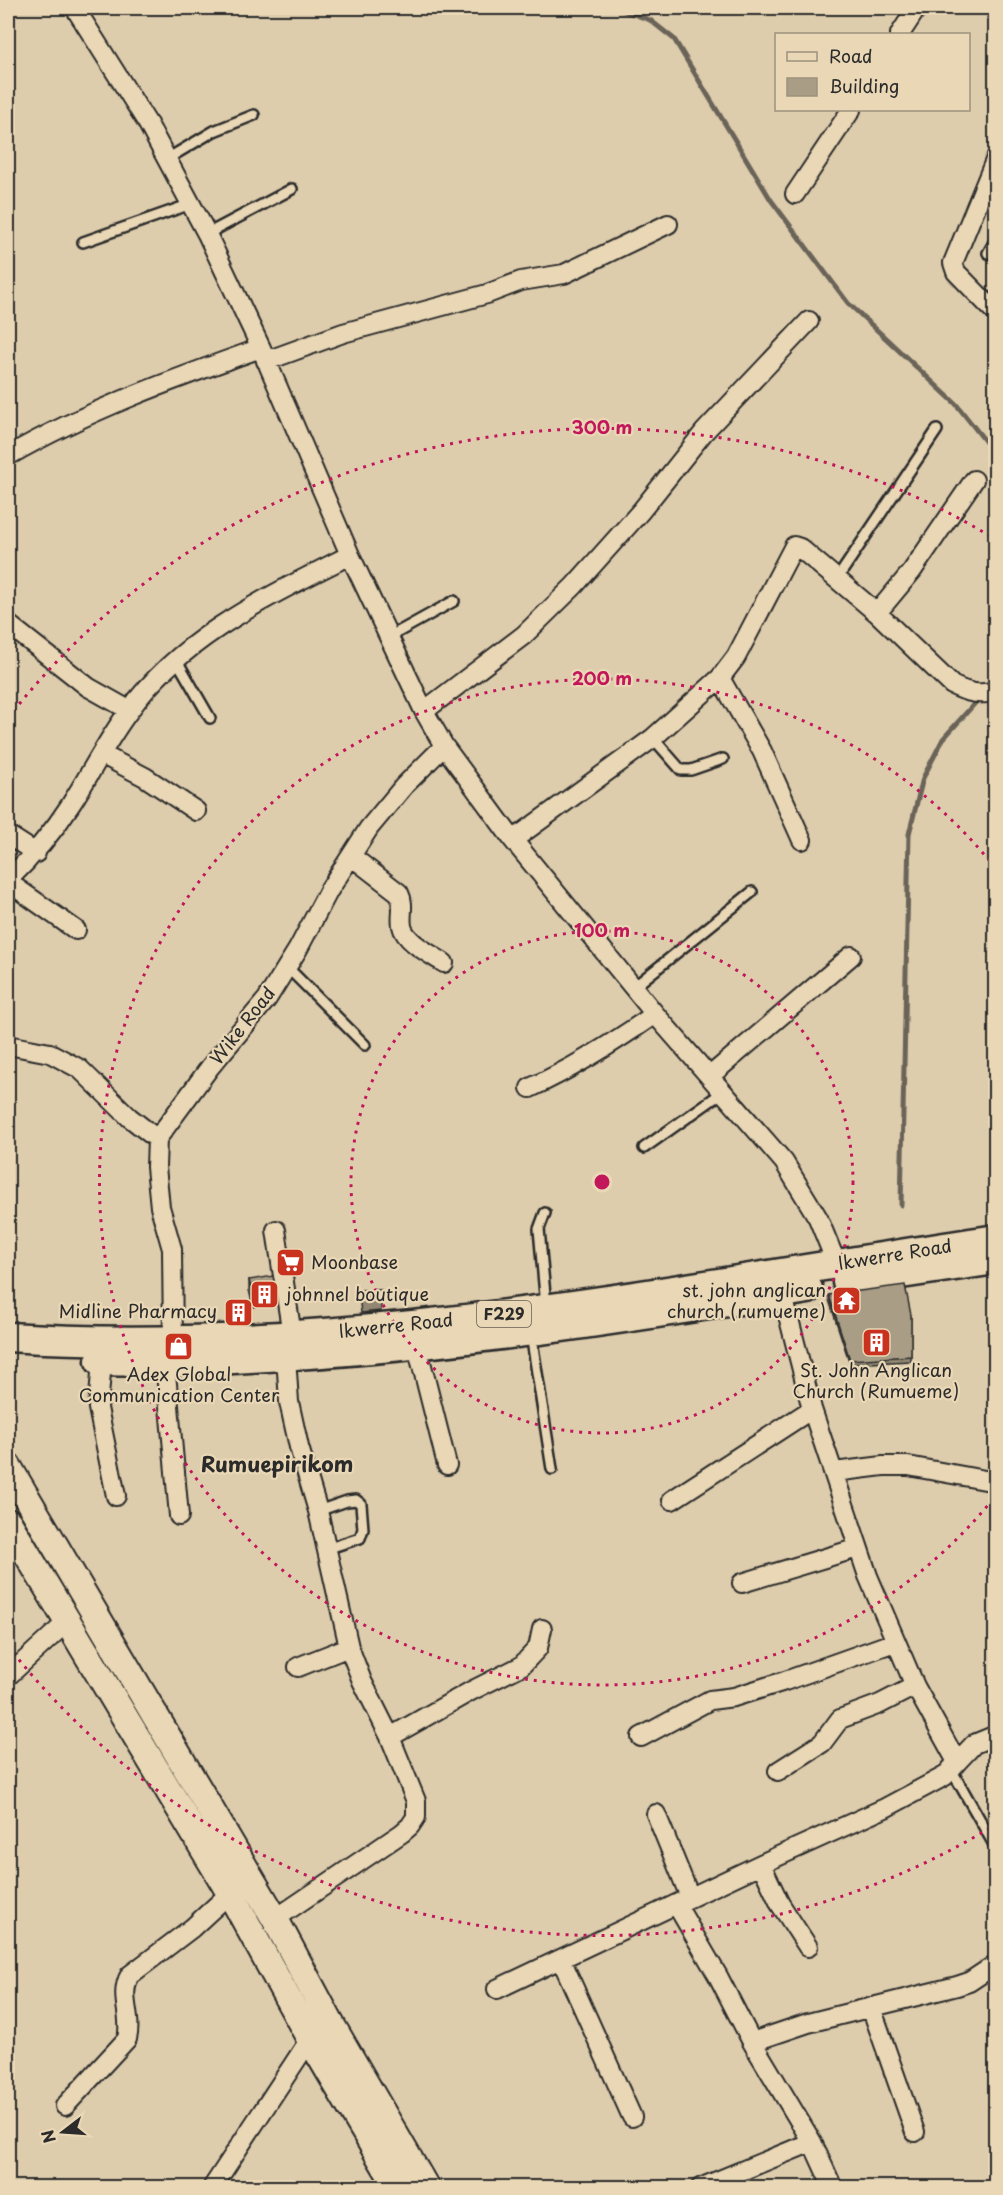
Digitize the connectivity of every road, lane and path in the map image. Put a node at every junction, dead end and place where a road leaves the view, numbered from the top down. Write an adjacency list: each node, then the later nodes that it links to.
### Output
1 (75, 8): 7 (street)
2 (917, 8): 3 (street)
3 (901, 33)
4 (850, 111): 9 (street)
5 (254, 114): 7 (lane)
6 (996, 158): 16 (street)
7 (167, 159): 10 (street)
8 (292, 189): 12 (lane)
9 (795, 194)
10 (191, 204): 12 (street); 14 (lane)
11 (668, 224): 18 (street)
12 (207, 234): 18 (street)
13 (996, 239): 15 (lane)
14 (83, 242)
15 (988, 253)
16 (996, 313)
17 (809, 321): 32 (street)
18 (263, 355): 20 (street); 22 (street)
19 (937, 430): 23 (lane)
20 (8, 456)
21 (974, 480): 25 (street)
22 (350, 555): 27 (street); 28 (street)
23 (837, 579): 25 (street); 29 (street)
24 (454, 600): 27 (lane)
25 (877, 613): 30 (street)
26 (8, 624): 31 (street)
27 (388, 637): 32 (street)
28 (176, 659): 31 (street); 33 (lane)
29 (720, 678): 34 (street); 41 (street)
30 (996, 690)
31 (129, 711): 36 (street)
32 (424, 711): 35 (street)
33 (210, 718)
34 (653, 738): 37 (lane); 40 (street)
35 (444, 746): 40 (street); 43 (street, Wike Road)
36 (101, 754): 38 (street); 42 (street)
37 (723, 759)
38 (196, 811)
39 (8, 835): 42 (street)
40 (513, 840): 50 (street)
41 (802, 840)
42 (36, 853): 44 (street)
43 (351, 856): 48 (street); 49 (street, Wike Road)
44 (8, 881): 46 (street)
45 (752, 892): 50 (lane)
46 (76, 930)
47 (851, 956): 54 (street)
48 (444, 963)
49 (287, 967): 53 (lane); 57 (street, Wike Road)
50 (634, 987): 51 (street)
51 (655, 1014): 54 (street); 55 (street)
52 (8, 1045): 57 (street)
53 (365, 1045)
54 (710, 1076): 56 (street)
55 (530, 1088)
56 (723, 1092): 58 (lane); 63 (street)
57 (157, 1139): 69 (street)
58 (644, 1148)
59 (545, 1213): 65 (lane)
60 (276, 1230): 67 (street)
61 (996, 1239): 63 (main road, Ikwerre Road / F229)
62 (996, 1260): 63 (main road, Ikwerre Road / F229)
63 (841, 1274): 64 (main road, Ikwerre Road / F229)
64 (779, 1283): 65 (main road, Ikwerre Road / F229); 72 (street)
65 (538, 1320): 67 (main road, Ikwerre Road / F229); 68 (main road, Ikwerre Road / F229); 75 (lane)
66 (8, 1337): 69 (main road, Ikwerre Road / F229)
67 (289, 1345): 68 (main road, Ikwerre Road / F229); 69 (main road, Ikwerre Road / F229); 80 (street)
68 (417, 1346): 73 (street)
69 (169, 1352): 71 (main road, Ikwerre Road / F229); 81 (street)
70 (8, 1357): 71 (main road, Ikwerre Road / F229)
71 (102, 1361): 78 (street)
72 (812, 1409): 76 (street); 79 (street)
73 (447, 1465)
74 (8, 1466): 103 (street)
75 (552, 1469)
76 (834, 1472): 77 (street); 83 (street)
77 (996, 1482)
78 (116, 1496)
79 (672, 1500)
80 (318, 1511): 84 (street); 84 (lane)
81 (179, 1516)
82 (8, 1522): 86 (street)
83 (858, 1548): 85 (street); 88 (street)
84 (326, 1549): 89 (street)
85 (742, 1583)
86 (68, 1621): 91 (street); 101 (street)
87 (542, 1629): 94 (street)
88 (895, 1642): 92 (street); 95 (street)
89 (349, 1647): 90 (street); 94 (street)
90 (298, 1667)
91 (8, 1676)
92 (915, 1686): 96 (street); 97 (street)
93 (996, 1736): 96 (street)
94 (390, 1737): 103 (street)
95 (641, 1737)
96 (954, 1765): 99 (lane); 100 (street)
97 (778, 1771)
98 (656, 1814): 102 (street)
99 (996, 1848)
100 (761, 1864): 102 (street); 104 (street)
101 (230, 1893): 109 (street); 111 (street)
102 (683, 1901): 105 (street); 110 (street)
103 (275, 1919): 117 (street)
104 (808, 1947)
105 (561, 1959): 107 (street); 112 (street)
106 (996, 1964): 108 (street)
107 (497, 1989)
108 (871, 2007): 110 (street); 113 (street)
109 (310, 2039): 115 (street); 116 (street)
110 (752, 2042): 114 (street)
111 (65, 2106)
112 (632, 2117)
113 (915, 2132)
114 (812, 2142): 118 (street); 119 (street)
115 (212, 2187)
116 (398, 2187)
117 (426, 2187)
118 (700, 2187)
119 (833, 2187)

